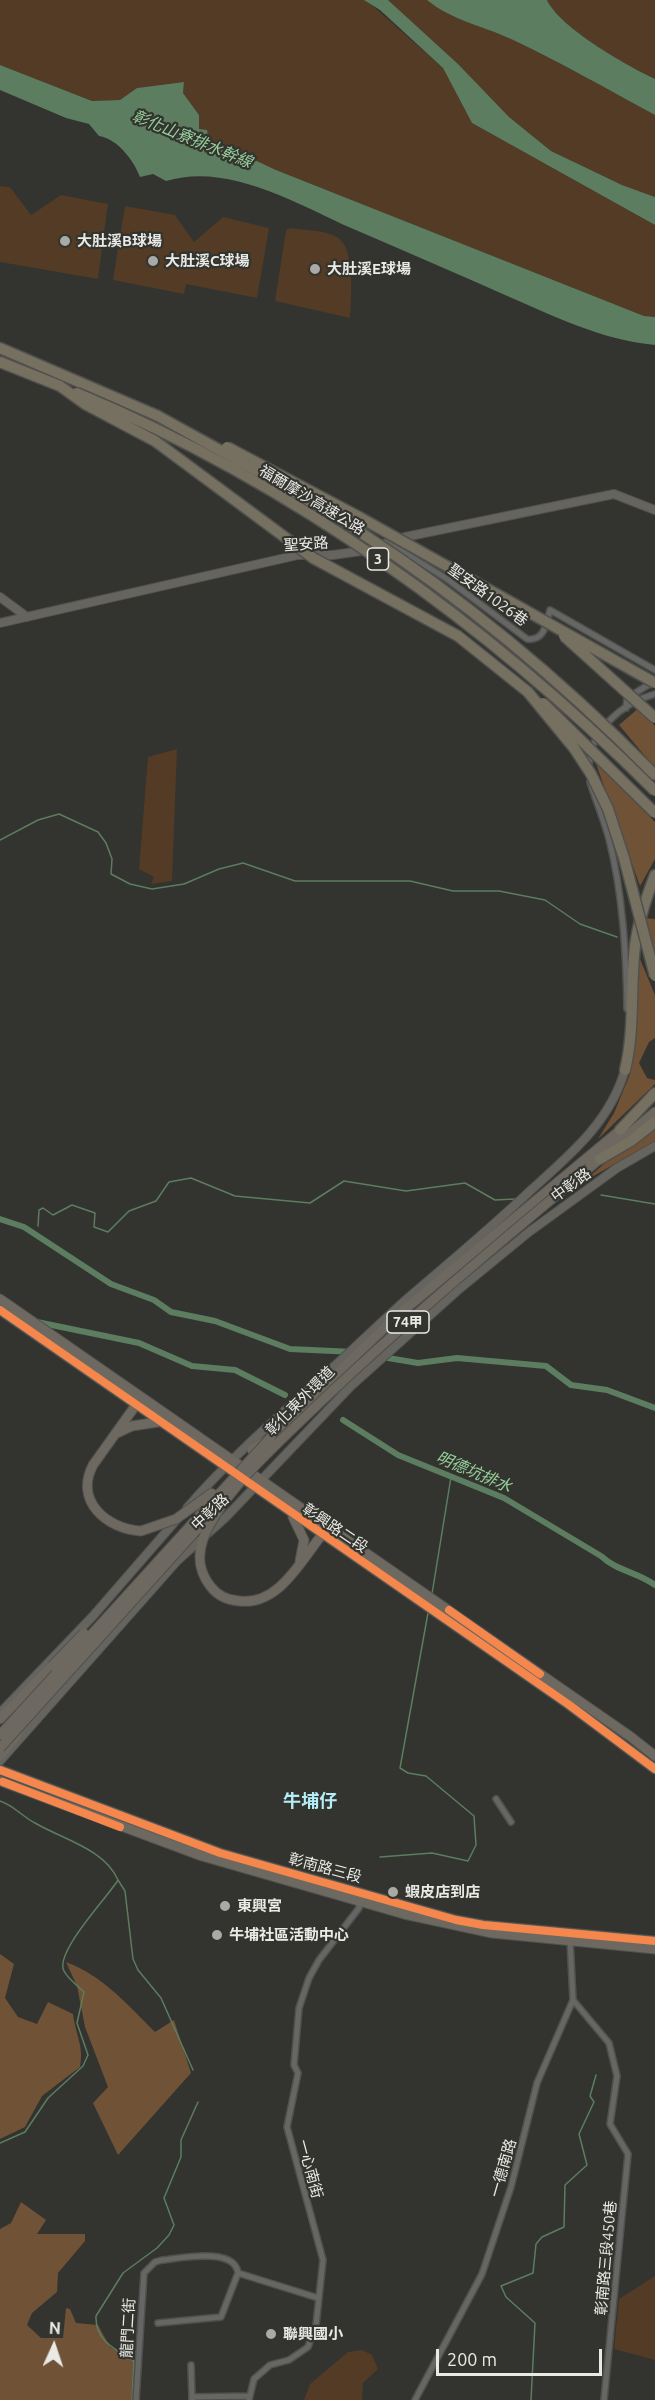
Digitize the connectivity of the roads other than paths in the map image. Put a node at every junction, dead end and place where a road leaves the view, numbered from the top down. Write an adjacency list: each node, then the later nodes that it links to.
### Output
1 (0, 348): 4 (highway, 福爾摩沙高速公路 / 3)
2 (0, 362): 3 (highway, 福爾摩沙高速公路 / 3)
3 (60, 386): 13 (highway, bridge); 18 (highway, 福爾摩沙高速公路 / 3, bridge)
4 (158, 416): 10 (highway, bridge); 17 (highway, 福爾摩沙高速公路 / 3, bridge)
5 (655, 510): 6 (street, 聖安路)
6 (388, 542): 8 (street, 聖安路); 11 (street, 聖安路1026巷)
7 (0, 597): 8 (street)
8 (27, 617): 9 (street, 聖安路)
9 (0, 623)
10 (560, 630): 12 (highway, bridge); 16 (highway, bridge)
11 (655, 670)
12 (655, 682): 15 (street)
13 (528, 692): 19 (highway, bridge); 21 (highway, bridge)
14 (655, 694): 15 (street)
15 (626, 708): 22 (street)
16 (655, 718)
17 (655, 775)
18 (655, 791)
19 (655, 813)
20 (655, 875): 22 (highway)
21 (655, 976)
22 (625, 1070): 37 (street, 中彰路)
23 (655, 1093): 27 (highway)
24 (655, 1101): 27 (main road, 彰化東外環道 / 74甲)
25 (655, 1112): 29 (main road, 彰化東外環道 / 74甲)
26 (655, 1122): 29 (highway)
27 (620, 1130): 36 (main road, 彰化東外環道 / 74甲)
28 (655, 1146): 38 (street, 中彰路)
29 (600, 1159): 39 (main road, 彰化東外環道 / 74甲, bridge)
30 (0, 1299): 32 (main road, 彰興路二段)
31 (0, 1310): 33 (main road, 彰興路二段)
32 (141, 1397): 33 (main road); 37 (main road, 彰興路二段)
33 (135, 1406): 34 (main road, 彰興路二段); 35 (main road)
34 (158, 1422): 35 (main road); 37 (main road, 彰興路二段)
35 (115, 1435): 36 (main road, bridge)
36 (271, 1437): 44 (main road, 彰化東外環道 / 74甲, bridge)
37 (229, 1465): 38 (main road, 彰興路二段); 43 (street, 中彰路)
38 (257, 1484): 40 (main road, 彰興路二段); 41 (main road, 彰興路二段); 45 (street, 中彰路)
39 (237, 1486): 42 (main road, bridge); 44 (main road, 彰化東外環道 / 74甲, bridge)
40 (292, 1515): 41 (main road, 彰興路二段); 42 (main road)
41 (325, 1531): 42 (main road); 53 (main road, 彰興路二段); 55 (main road, 彰興路二段)
42 (299, 1565)
43 (112, 1592): 45 (street); 46 (street, 中彰路)
44 (133, 1593): 49 (main road, bridge); 50 (main road, 彰化東外環道 / 74甲, bridge); 51 (main road, 彰化東外環道 / 74甲, bridge); 52 (main road, bridge)
45 (132, 1615): 47 (street, 中彰路)
46 (93, 1616): 47 (street); 48 (street, 中彰路)
47 (113, 1633): 54 (street, 中彰路)
48 (0, 1713)
49 (0, 1719)
50 (0, 1735)
51 (0, 1748)
52 (0, 1756)
53 (655, 1756)
54 (0, 1761)
55 (655, 1768)
56 (0, 1770): 60 (main road, 彰南路三段)
57 (0, 1781): 60 (main road, 彰南路三段)
58 (496, 1799): 59 (street)
59 (511, 1822)
60 (360, 1897): 61 (main road, 彰南路三段); 66 (street, 一心南街)
61 (569, 1936): 62 (main road, 彰南路三段); 63 (main road, 彰南路三段); 64 (street, 一德南路)
62 (655, 1941)
63 (655, 1949)
64 (573, 2000): 72 (street, 一德南路); 73 (street, 彰南路三段450巷)
65 (238, 2273): 66 (street); 67 (street); 71 (street, 龍門二街)
66 (318, 2298): 70 (street, 一心南街)
67 (158, 2323)
68 (191, 2364): 69 (street)
69 (192, 2398): 70 (street)
70 (249, 2398)
71 (136, 2400)
72 (416, 2400)
73 (604, 2400)

